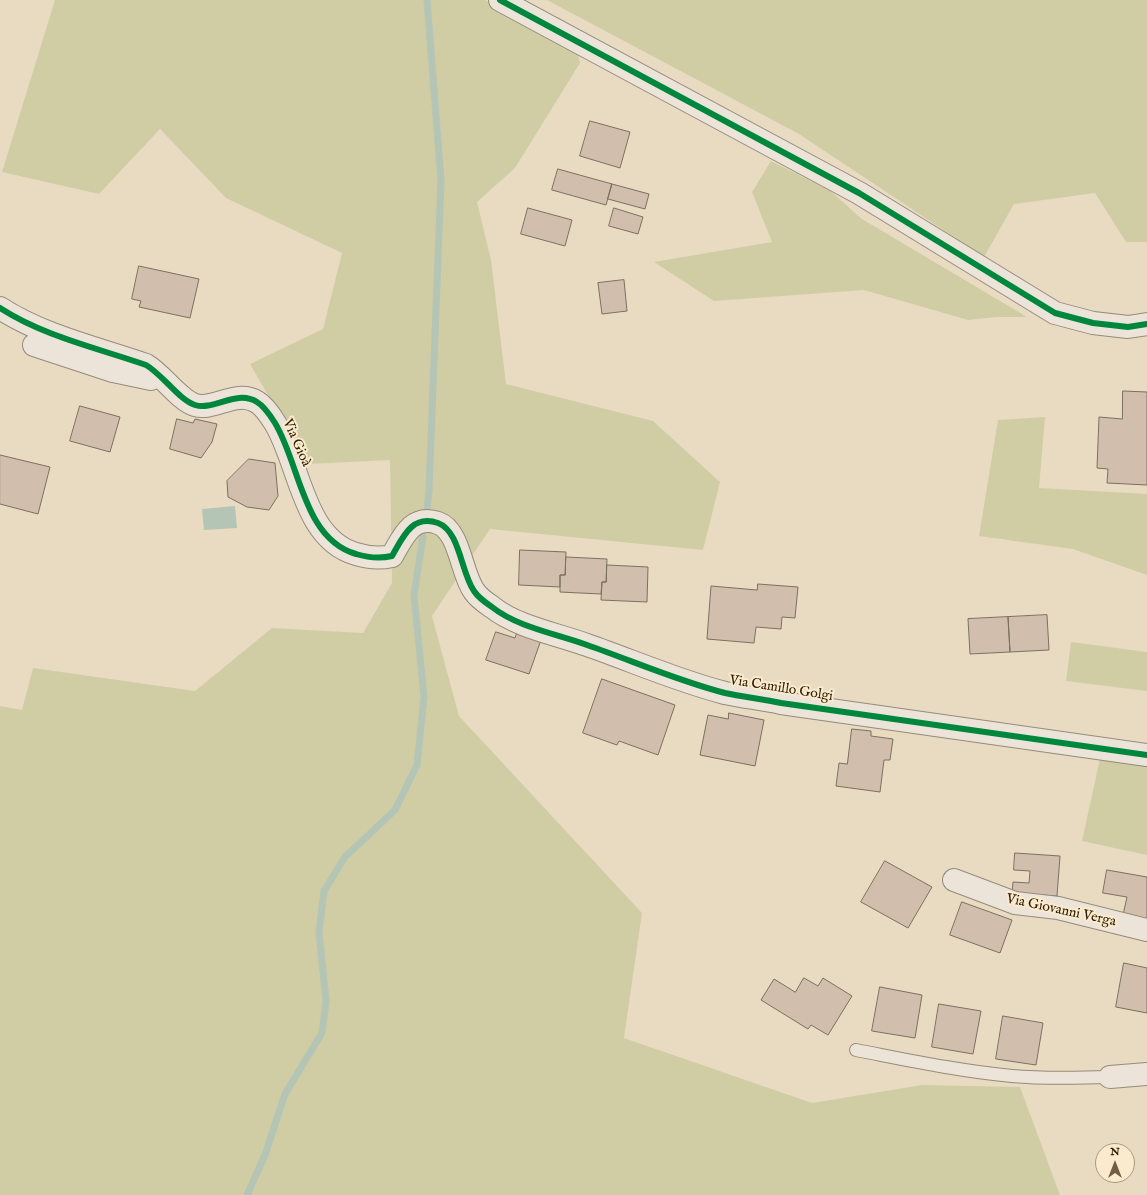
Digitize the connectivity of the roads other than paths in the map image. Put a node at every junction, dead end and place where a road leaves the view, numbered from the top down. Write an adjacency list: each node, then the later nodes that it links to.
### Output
1 (500, 0): 3 (street)
2 (0, 308): 5 (street, Via Gioà)
3 (1147, 324)
4 (34, 345): 5 (street)
5 (168, 383): 6 (street, Via Gioà)
6 (458, 549): 7 (street, Via Camillo Golgi)
7 (1147, 755)
8 (954, 880): 9 (street, Via Giovanni Verga)
9 (1147, 930)
10 (856, 1050): 12 (lane)
11 (1147, 1074): 12 (street)
12 (1110, 1077)

